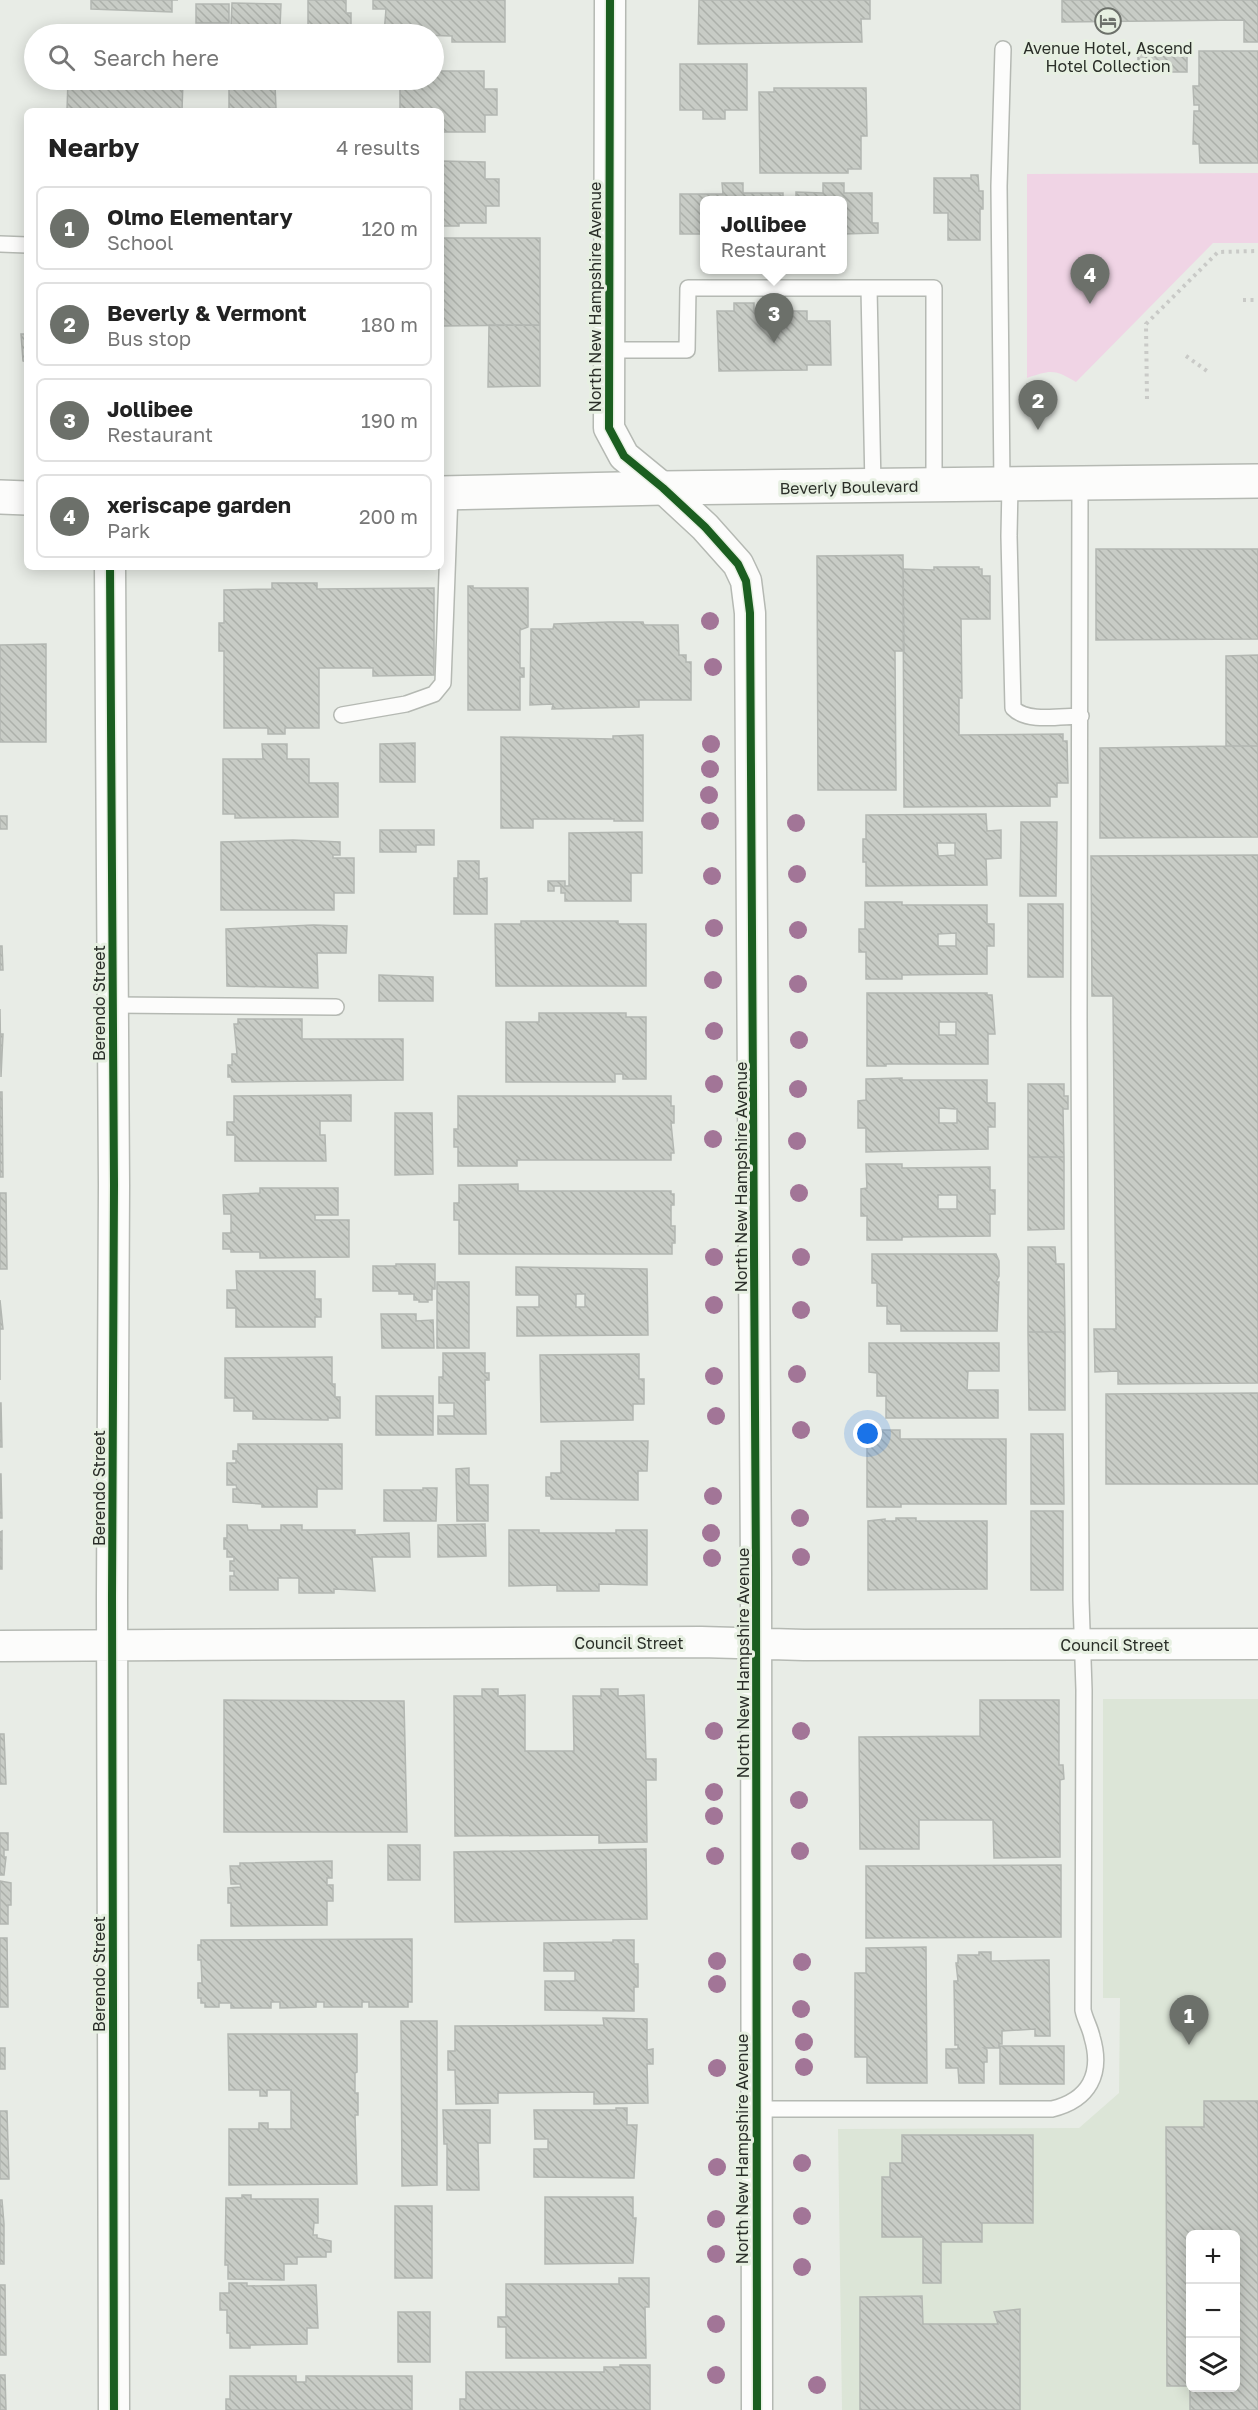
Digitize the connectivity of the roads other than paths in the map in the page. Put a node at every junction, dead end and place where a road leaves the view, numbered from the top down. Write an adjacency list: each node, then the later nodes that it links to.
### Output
1 (610, 0): 6 (street, North New Hampshire Avenue)
2 (1003, 49): 10 (lane)
3 (0, 244): 4 (lane)
4 (24, 244)
5 (869, 288): 6 (lane); 9 (lane); 11 (lane)
6 (608, 350): 12 (street, North New Hampshire Avenue)
7 (1258, 481): 8 (main road, Beverly Boulevard)
8 (1080, 484): 10 (main road, Beverly Boulevard); 18 (lane)
9 (934, 485): 10 (main road, Beverly Boulevard); 11 (main road, Beverly Boulevard)
10 (1006, 485): 18 (lane)
11 (873, 487): 12 (main road, Beverly Boulevard)
12 (663, 488): 13 (main road, Beverly Boulevard); 21 (street, North New Hampshire Avenue)
13 (446, 493): 17 (lane)
14 (0, 497): 15 (main road)
15 (24, 498)
16 (110, 570): 19 (street, Berendo Street)
17 (342, 715)
18 (1081, 716): 23 (lane)
19 (113, 1005): 20 (lane); 25 (street, Berendo Street)
20 (336, 1007)
21 (756, 1643): 23 (street, Council Street); 25 (street, Council Street); 26 (street, North New Hampshire Avenue)
22 (1258, 1644): 23 (street, Council Street)
23 (1083, 1645): 26 (lane)
24 (0, 1646): 25 (street, Council Street)
25 (112, 1646): 27 (street, Berendo Street)
26 (756, 2109): 28 (street, North New Hampshire Avenue)
27 (114, 2410)
28 (757, 2410)

